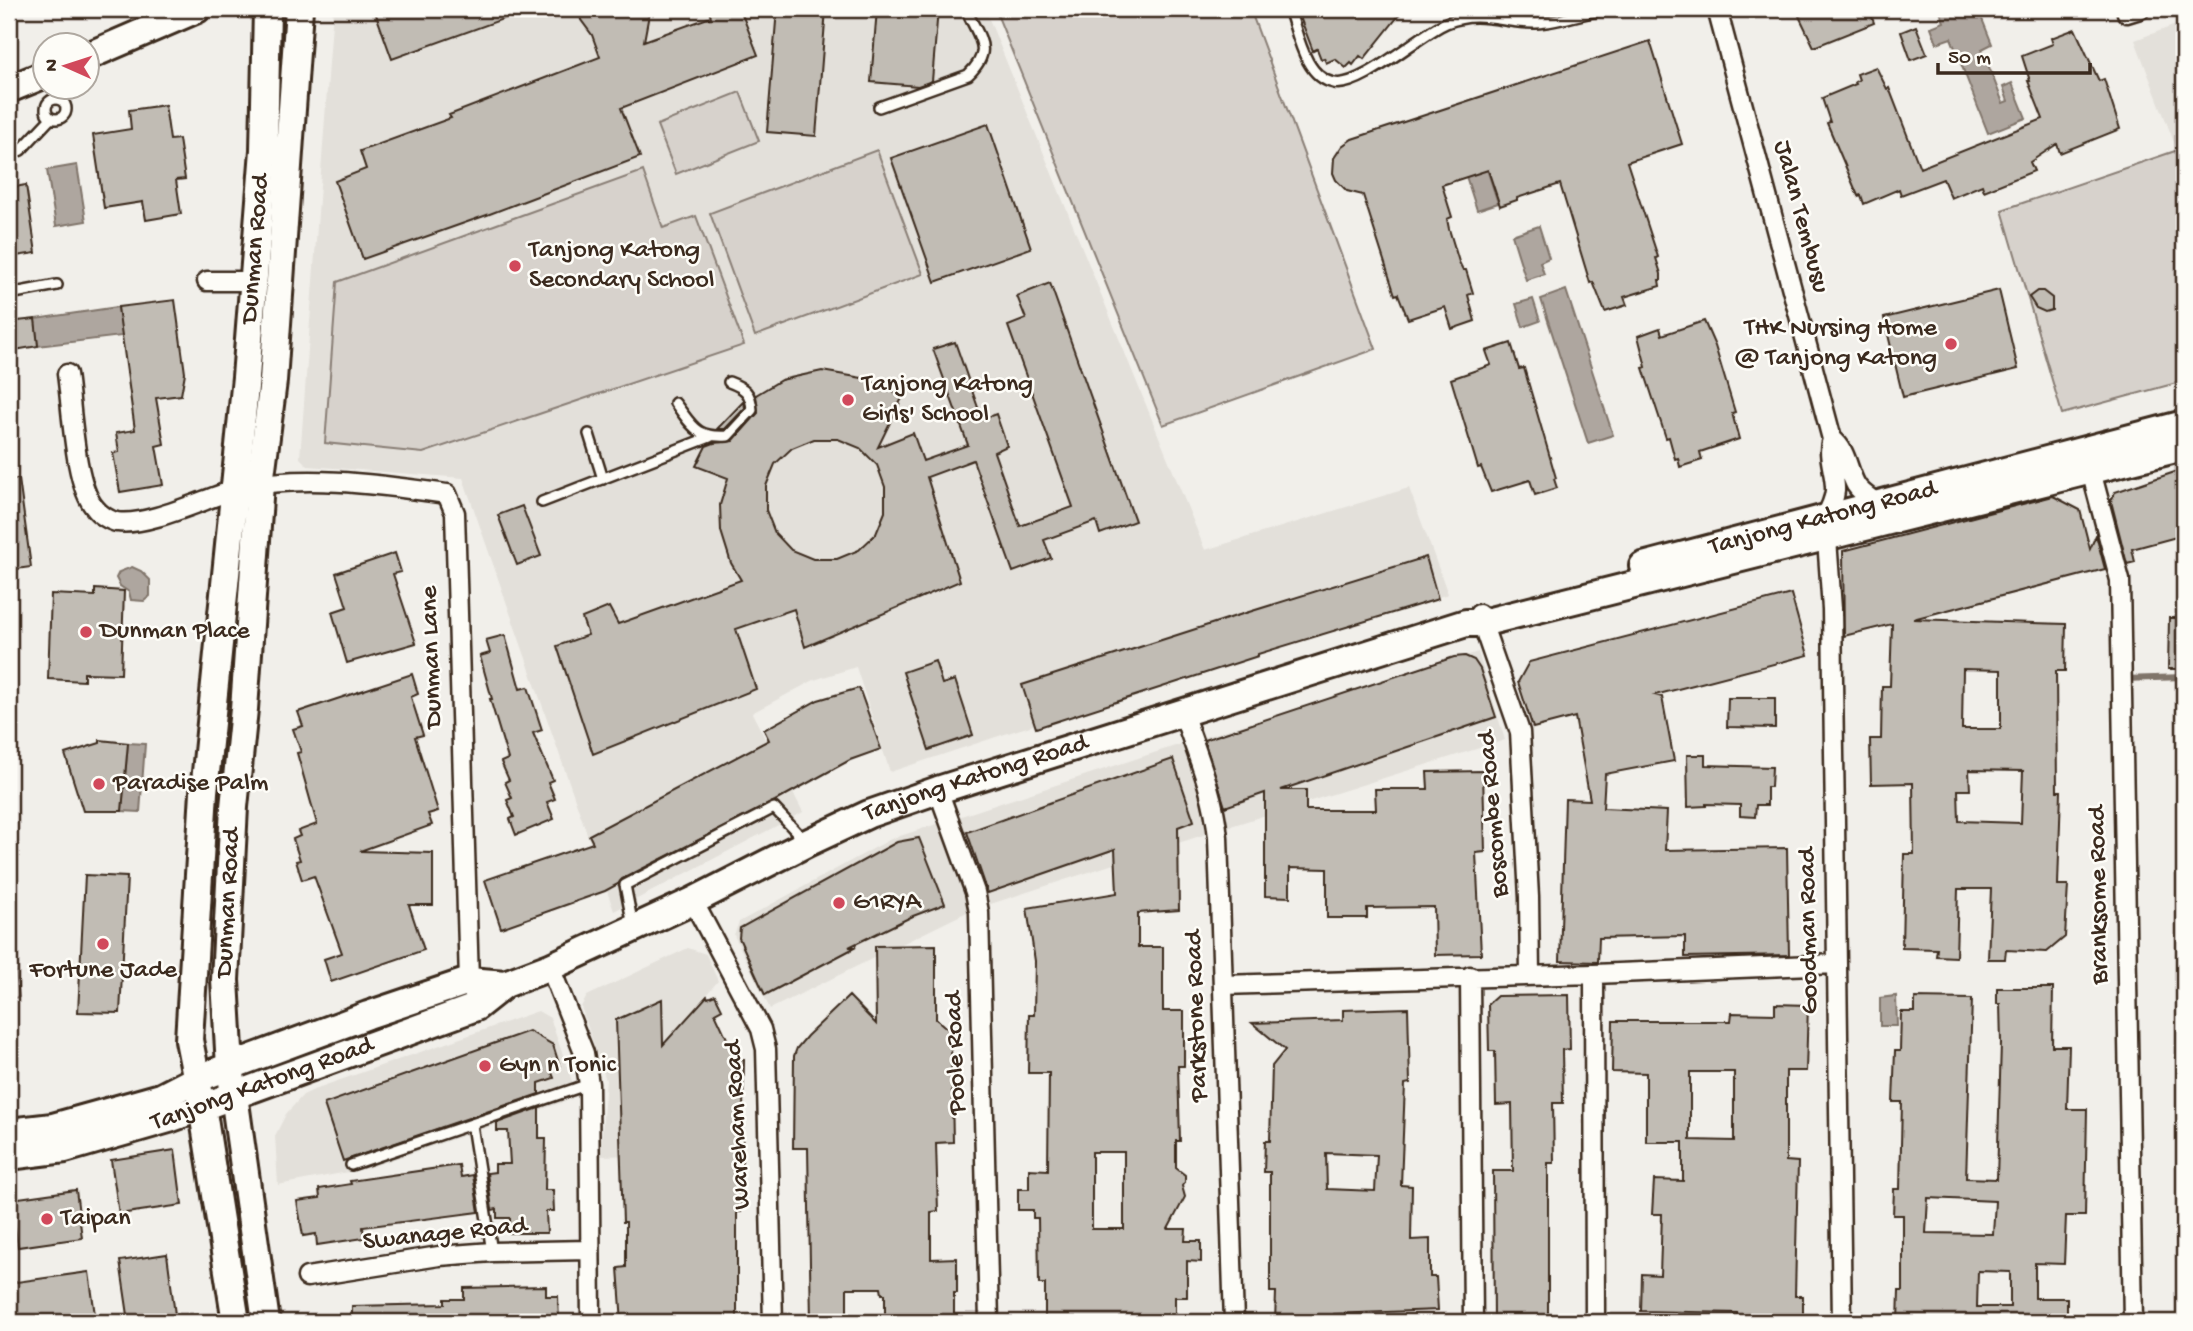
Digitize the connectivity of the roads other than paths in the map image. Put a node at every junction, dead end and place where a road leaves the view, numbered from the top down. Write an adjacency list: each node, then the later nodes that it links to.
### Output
1 (197, 9): 8 (main road)
2 (267, 9): 17 (main road, Dunman Road)
3 (299, 9): 30 (main road, Dunman Road)
4 (966, 9): 13 (lane)
5 (1289, 9): 6 (lane)
6 (1605, 9)
7 (1717, 9): 26 (street, Jalan Tembusu)
8 (102, 50)
9 (9, 89): 10 (main road)
10 (32, 89)
11 (47, 102): 14 (lane)
12 (63, 102): 14 (lane)
13 (879, 107)
14 (51, 118): 15 (lane)
15 (9, 155)
16 (207, 281): 17 (street)
17 (254, 281): 31 (main road, Dunman Road)
18 (57, 285): 19 (lane)
19 (9, 293)
20 (68, 374): 31 (street)
21 (729, 382): 25 (lane)
22 (675, 403): 25 (lane)
23 (2184, 424): 33 (main road, Tanjong Katong Road)
24 (589, 434): 29 (lane)
25 (710, 437): 29 (lane)
26 (1832, 439): 33 (street); 34 (street, Goodman Road)
27 (2184, 447): 28 (main road, Tanjong Katong Road)
28 (2091, 471): 34 (main road, Tanjong Katong Road); 71 (street, Branksome Road)
29 (603, 479): 32 (lane)
30 (260, 484): 31 (street); 46 (street, Dunman Lane); 50 (main road, Dunman Road)
31 (234, 490): 51 (main road, Dunman Road)
32 (542, 502)
33 (1878, 504): 34 (main road, Tanjong Katong Road)
34 (1826, 528): 35 (main road, Tanjong Katong Road); 41 (street, Goodman Road)
35 (1475, 620): 36 (main road, Tanjong Katong Road); 44 (street, Boscombe Road)
36 (1183, 713): 37 (main road, Tanjong Katong Road); 48 (street, Parkstone Road)
37 (938, 790): 38 (main road, Tanjong Katong Road); 66 (street, Poole Road)
38 (807, 843): 39 (main road, Tanjong Katong Road); 40 (lane)
39 (693, 901): 40 (main road, Tanjong Katong Road); 65 (street, Wareham Road)
40 (634, 928): 42 (main road, Tanjong Katong Road)
41 (1837, 964): 43 (street); 70 (street, Goodman Road)
42 (550, 967): 47 (main road, Tanjong Katong Road); 52 (street)
43 (1594, 974): 44 (street); 69 (street)
44 (1530, 975): 45 (street)
45 (1470, 976): 48 (street); 68 (street)
46 (469, 981): 47 (main road, Tanjong Katong Road); 49 (street, Dunman Lane); 50 (main road, Tanjong Katong Road)
47 (505, 984): 49 (main road, Tanjong Katong Road)
48 (1223, 985): 67 (street, Parkstone Road)
49 (476, 1007): 53 (main road, Tanjong Katong Road)
50 (230, 1067): 51 (main road, Tanjong Katong Road); 53 (main road, Dunman Road)
51 (196, 1079): 54 (main road, Dunman Road); 56 (main road, Tanjong Katong Road)
52 (589, 1084): 55 (lane); 59 (street)
53 (234, 1095): 54 (main road, Tanjong Katong Road); 63 (main road, Dunman Road)
54 (202, 1106): 57 (main road, Tanjong Katong Road); 62 (main road, Dunman Road)
55 (472, 1125): 58 (lane); 60 (lane)
56 (9, 1132)
57 (9, 1156)
58 (351, 1166)
59 (589, 1250): 60 (street, Swanage Road); 64 (street)
60 (492, 1252): 61 (street, Swanage Road)
61 (307, 1277)
62 (236, 1322)
63 (266, 1322)
64 (591, 1322)
65 (773, 1322)
66 (989, 1322)
67 (1234, 1322)
68 (1473, 1322)
69 (1595, 1322)
70 (1842, 1322)
71 (2133, 1322)

